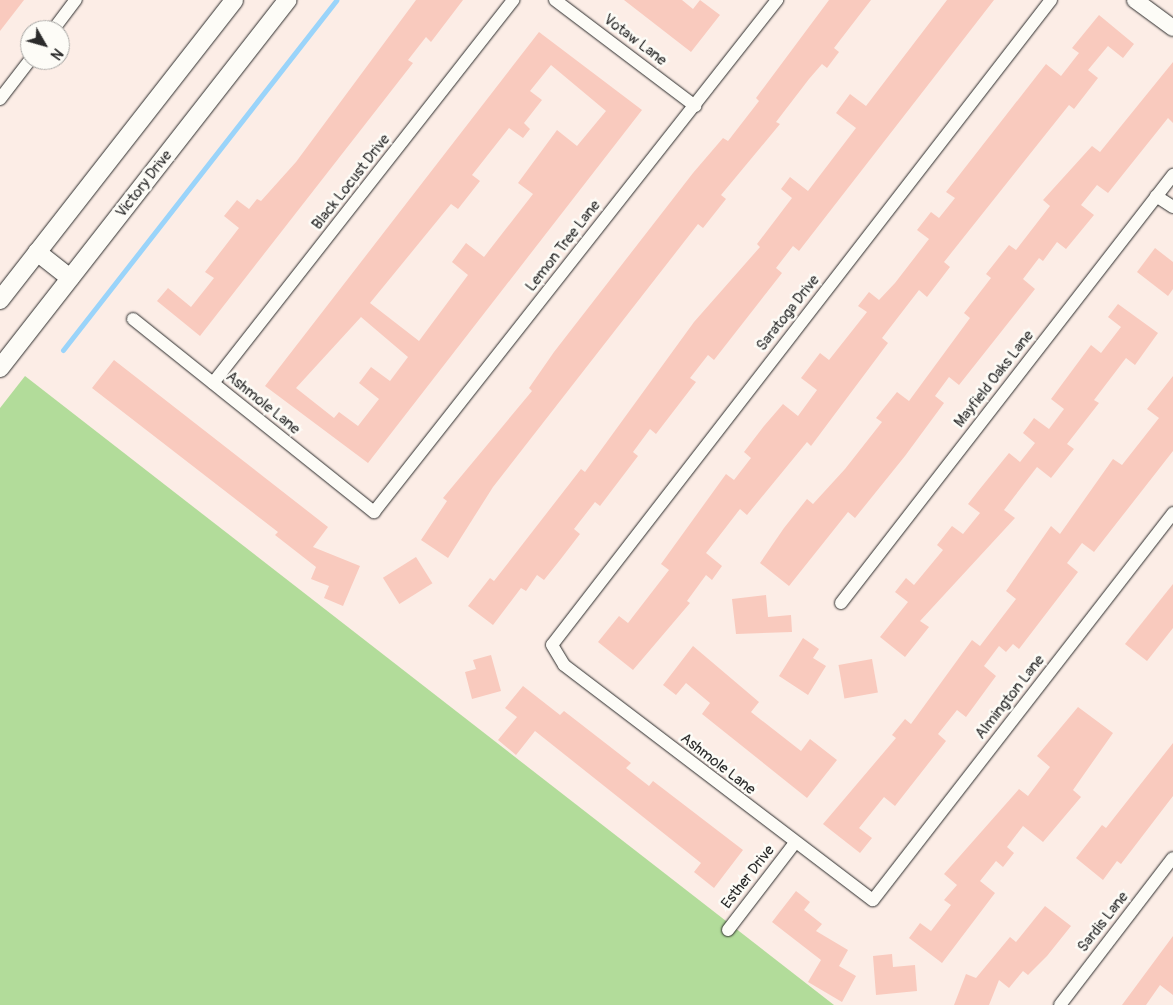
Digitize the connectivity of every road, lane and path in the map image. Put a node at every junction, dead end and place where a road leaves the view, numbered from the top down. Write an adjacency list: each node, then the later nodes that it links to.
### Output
1 (76, 0): 9 (street)
2 (234, 0): 17 (main road)
3 (288, 0): 18 (main road, Victory Drive)
4 (513, 0): 22 (street, Black Locust Drive)
5 (555, 0): 13 (street, Votaw Lane)
6 (778, 0): 13 (street, Lemon Tree Lane)
7 (1051, 0): 26 (street, Saratoga Drive)
8 (1135, 0): 10 (street)
9 (61, 20)
10 (1173, 28)
11 (22, 70): 12 (street)
12 (0, 98)
13 (695, 106): 23 (street, Lemon Tree Lane)
14 (1173, 175): 15 (street, Mayfield Oaks Lane)
15 (1156, 196): 16 (street); 25 (street, Mayfield Oaks Lane)
16 (1173, 207)
17 (37, 252): 18 (main road); 19 (main road)
18 (70, 278): 21 (main road, Victory Drive)
19 (0, 300)
20 (133, 319): 22 (street, Ashmole Lane)
21 (0, 368)
22 (214, 383): 23 (street, Ashmole Lane)
23 (374, 512)
24 (1173, 513): 29 (street, Almington Lane)
25 (841, 603)
26 (552, 645): 27 (street, Ashmole Lane)
27 (794, 844): 29 (street, Ashmole Lane); 30 (street, Esther Drive)
28 (1173, 858): 31 (street, Sardis Lane)
29 (872, 900)
30 (728, 930)
31 (1060, 1005)

